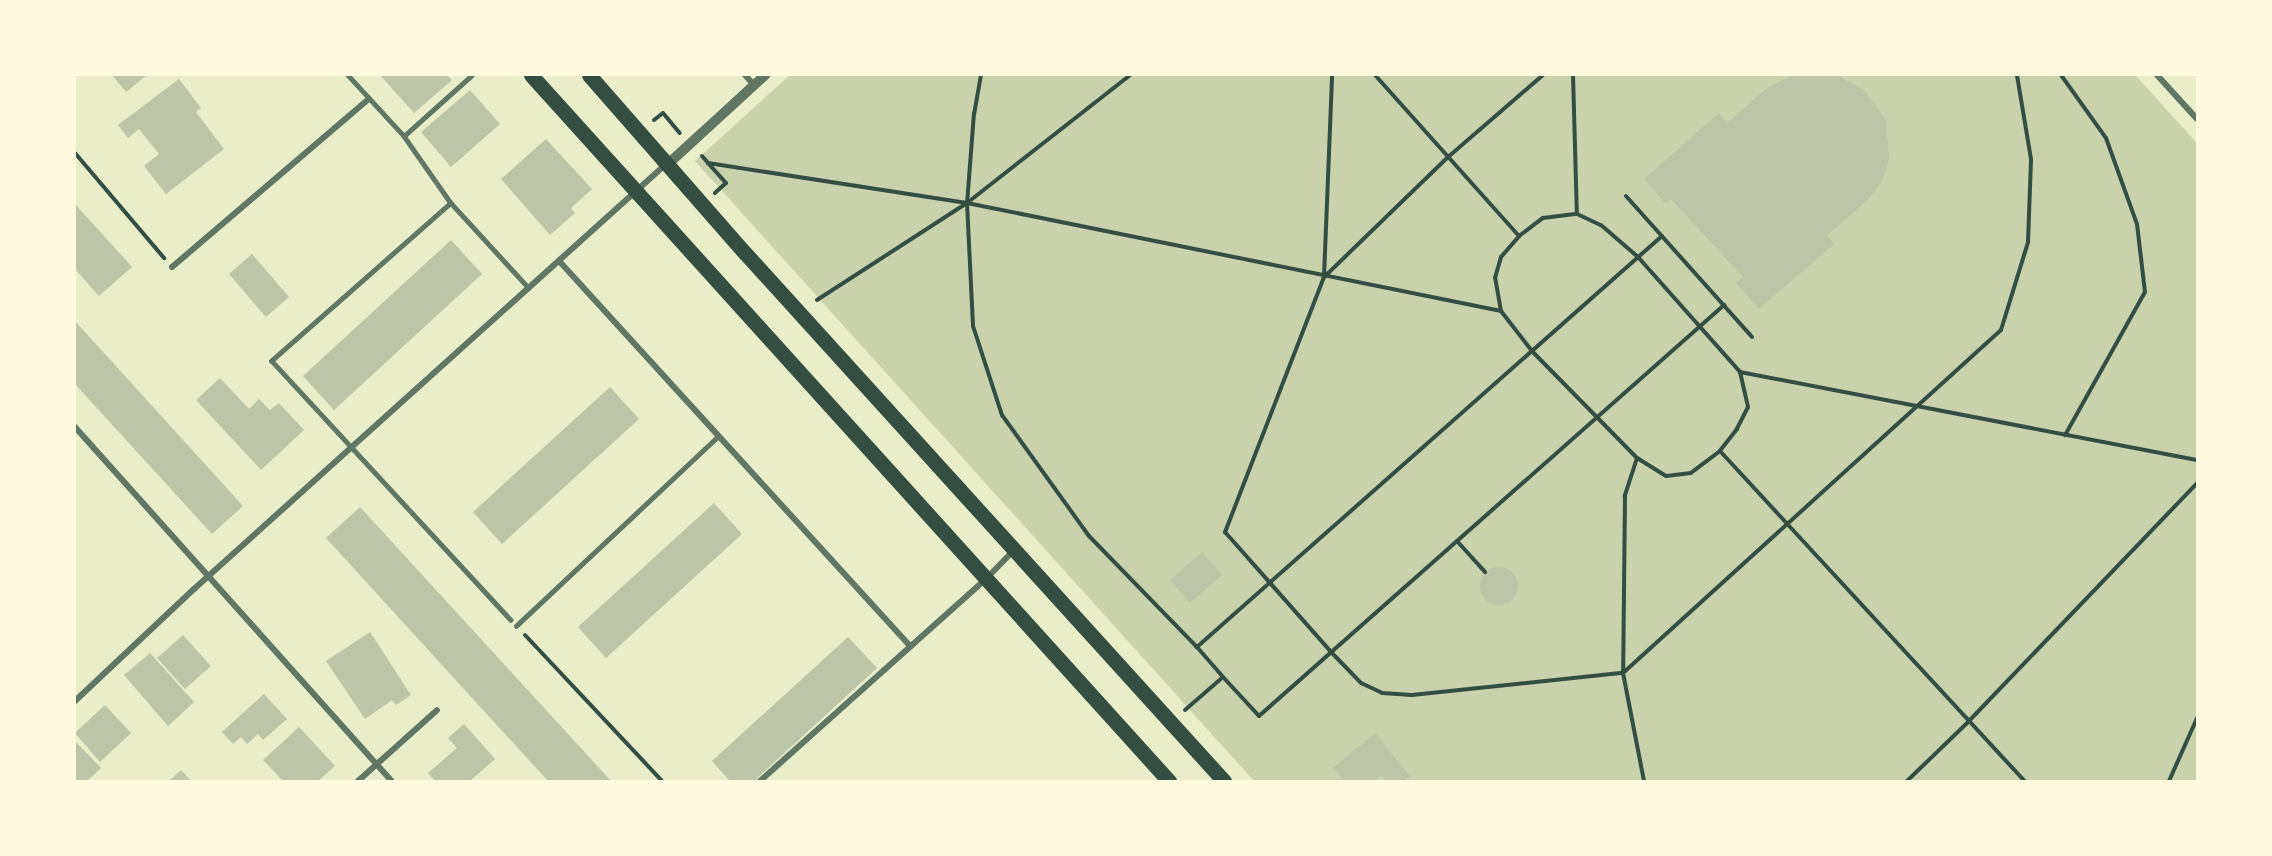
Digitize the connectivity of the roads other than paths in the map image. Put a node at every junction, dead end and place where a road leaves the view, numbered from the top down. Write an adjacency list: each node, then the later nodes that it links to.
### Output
1 (348, 75): 9 (lane)
2 (472, 75): 11 (lane)
3 (531, 75): 13 (main road)
4 (589, 75): 12 (main road)
5 (745, 75): 8 (street)
6 (765, 75): 8 (street)
7 (2157, 75): 10 (street)
8 (754, 85): 12 (street)
9 (369, 99): 11 (lane); 16 (street)
10 (2197, 119)
11 (404, 136): 14 (lane)
12 (668, 164): 13 (street); 21 (main road)
13 (636, 193): 15 (street); 23 (main road)
14 (451, 203): 17 (lane); 20 (lane)
15 (560, 262): 17 (street); 19 (street)
16 (172, 267)
17 (529, 288): 20 (street)
18 (75, 427): 22 (street)
19 (718, 436): 25 (lane); 26 (street)
20 (350, 448): 22 (street); 24 (lane)
21 (1014, 550): 23 (street); 34 (main road)
22 (209, 576): 27 (street); 29 (street)
23 (986, 579): 26 (street); 33 (main road)
24 (511, 620)
25 (516, 626)
26 (910, 646): 32 (street)
27 (75, 701)
28 (438, 710): 29 (street)
29 (377, 765): 30 (street); 31 (street)
30 (358, 781)
31 (392, 781)
32 (760, 781)
33 (1170, 781)
34 (1224, 781)

